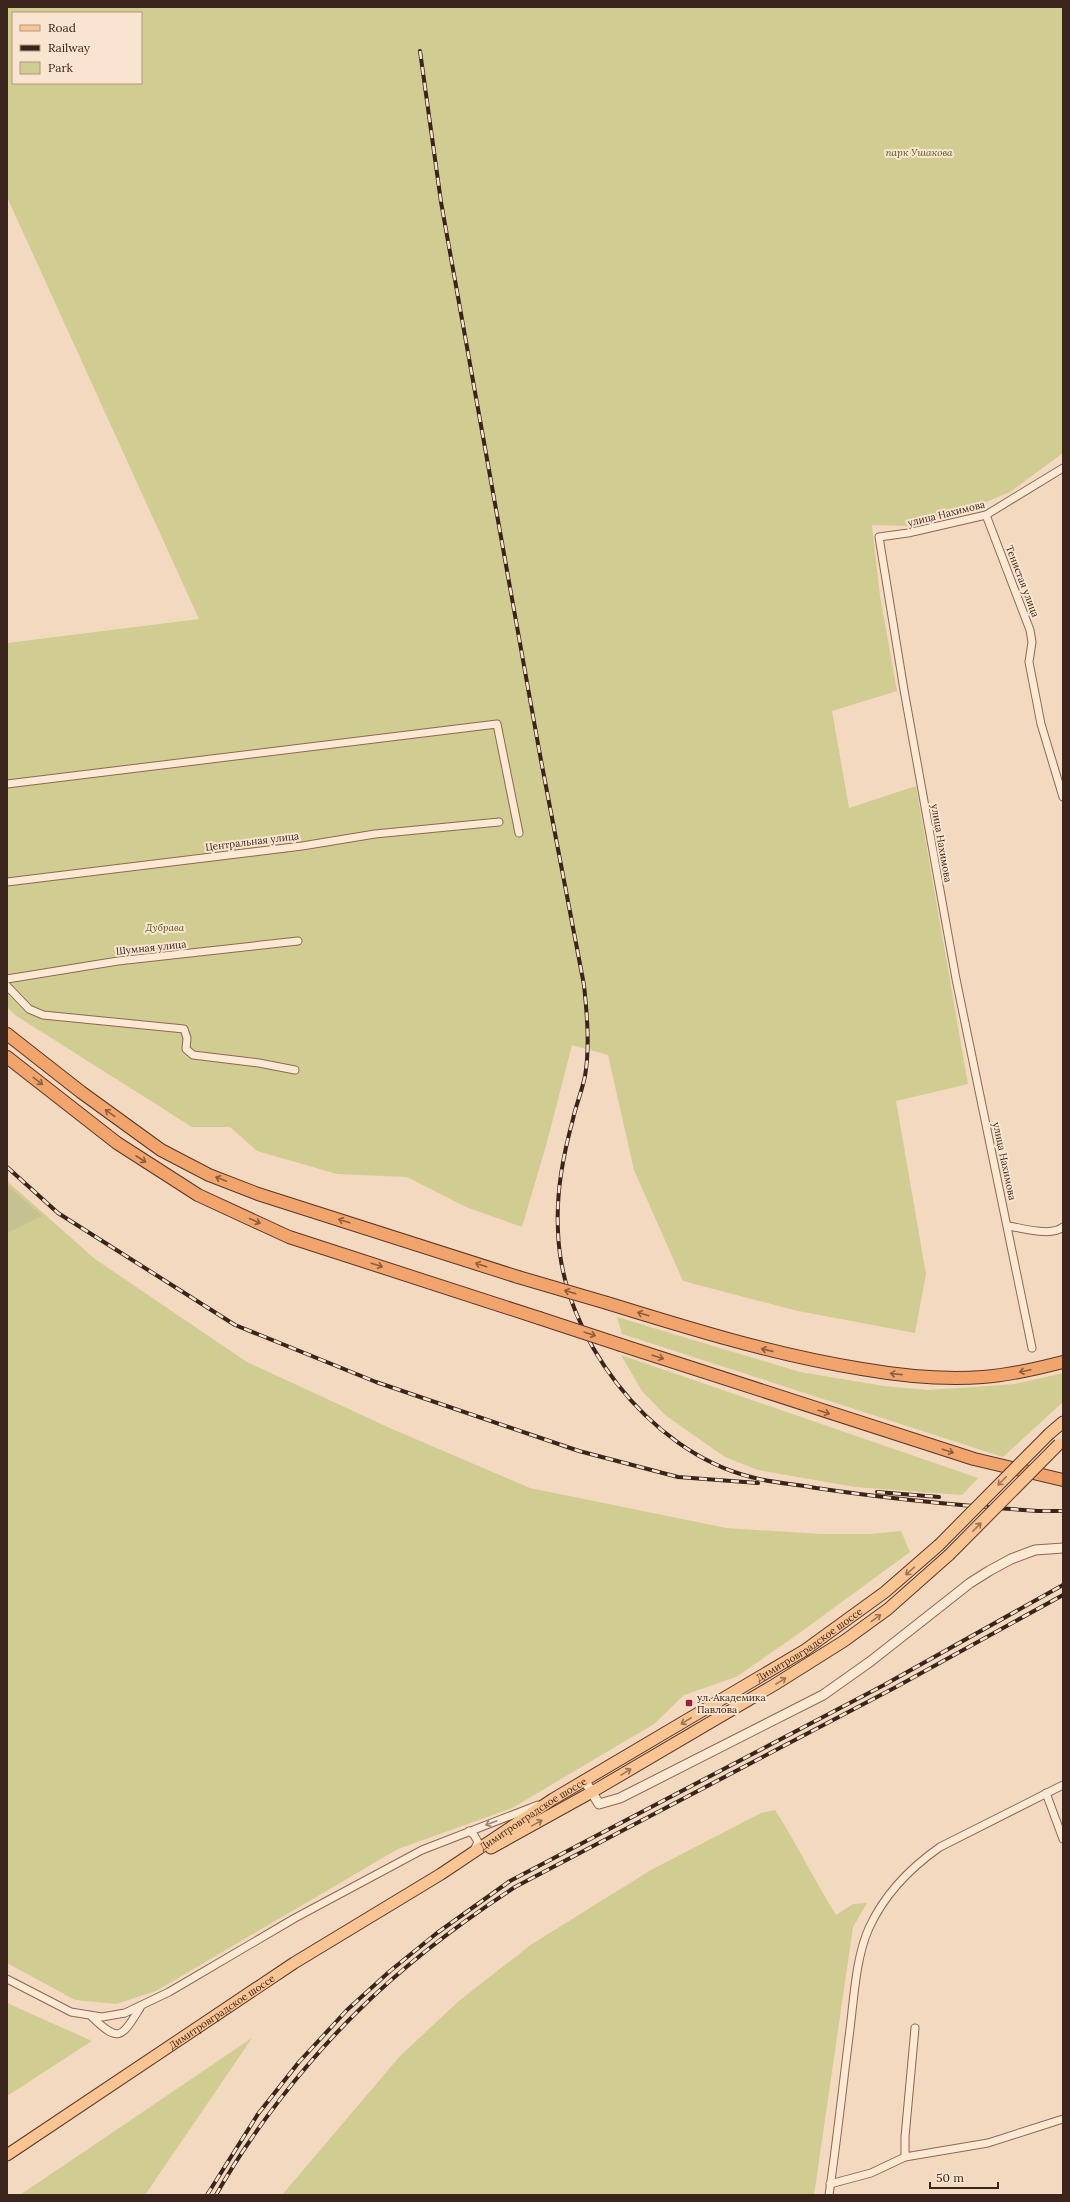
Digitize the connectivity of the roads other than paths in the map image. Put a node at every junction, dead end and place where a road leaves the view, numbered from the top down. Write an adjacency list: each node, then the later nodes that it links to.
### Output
1 (1063, 468): 2 (street, улица Нахимова)
2 (986, 514): 4 (street, Тенистая улица); 14 (street, улица Нахимова)
3 (7, 784): 6 (street)
4 (1063, 797)
5 (499, 822): 7 (street, Центральная улица)
6 (519, 833)
7 (7, 882)
8 (298, 941): 9 (street, Шумная улица)
9 (7, 979)
10 (7, 986): 13 (street)
11 (7, 1034): 17 (highway, one-way to 11, bridge)
12 (7, 1057): 20 (highway, one-way to 20, bridge)
13 (295, 1070)
14 (1008, 1226): 15 (street); 16 (street, улица Нахимова)
15 (1063, 1227)
16 (1032, 1348)
17 (1063, 1362)
18 (1063, 1422): 22 (main road, Димитровградское шоссе, one-way to 22, bridge)
19 (1061, 1442): 24 (main road, Димитровградское шоссе, one-way to 19, bridge)
20 (1063, 1480)
21 (1063, 1548): 24 (street)
22 (585, 1781): 24 (street); 26 (main road, Димитровградское шоссе)
23 (1063, 1785): 25 (street)
24 (592, 1792): 30 (main road, Димитровградское шоссе, one-way to 24)
25 (1046, 1793): 28 (street); 38 (street)
26 (553, 1799): 27 (street, one-way to 27); 29 (main road, Димитровградское шоссе)
27 (469, 1831): 29 (street); 32 (street)
28 (1063, 1839)
29 (472, 1853): 30 (main road, Димитровградское шоссе)
30 (440, 1874): 36 (main road, Димитровградское шоссе)
31 (7, 1979): 33 (street)
32 (140, 2008): 33 (street); 33 (street)
33 (92, 2017)
34 (915, 2028): 37 (street)
35 (1063, 2119): 37 (street)
36 (7, 2155)
37 (905, 2157): 38 (street)
38 (830, 2184): 39 (street)
39 (829, 2195)

